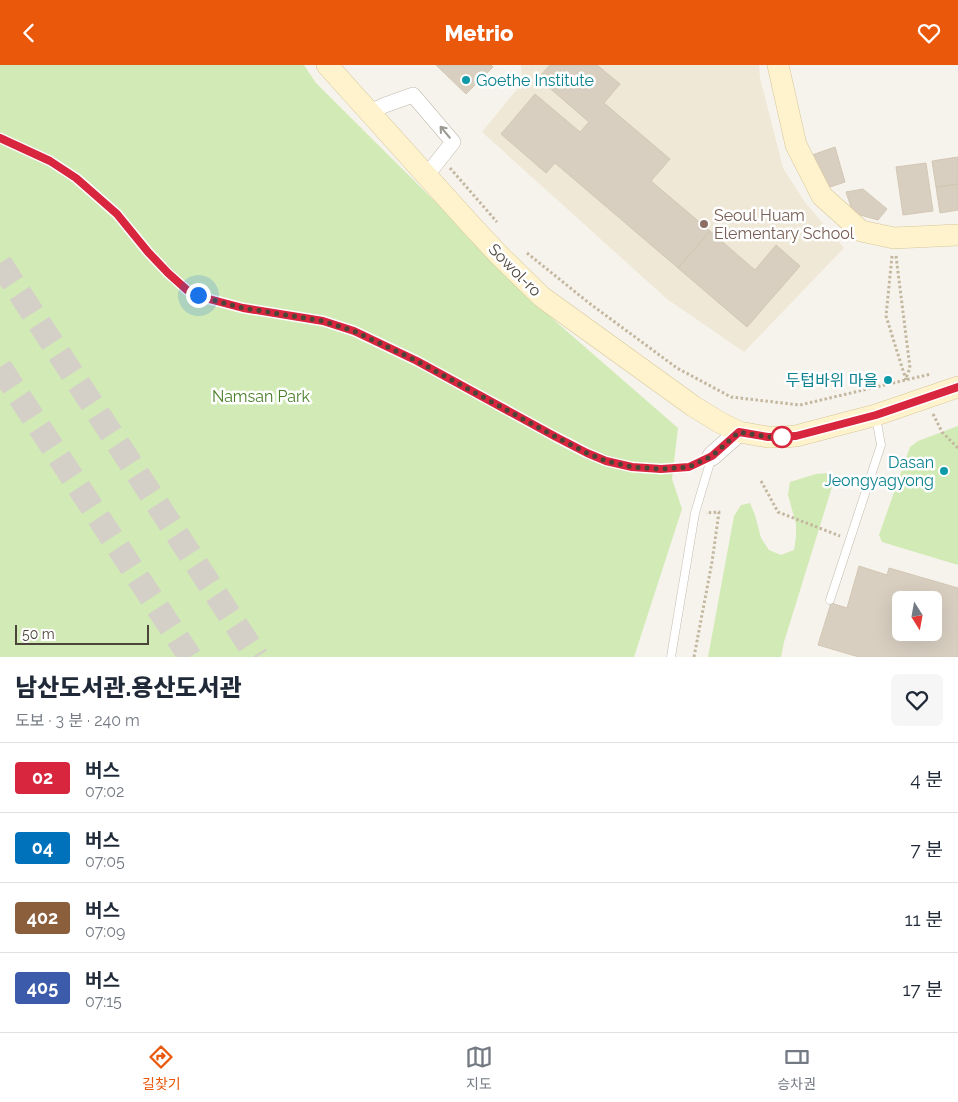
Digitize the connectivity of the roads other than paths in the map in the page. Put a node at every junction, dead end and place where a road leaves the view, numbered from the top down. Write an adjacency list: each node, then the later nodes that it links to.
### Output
1 (327, 65): 11 (main road, Sowol-ro)
2 (333, 65): 4 (main road, Sowol-ro)
3 (778, 65): 7 (main road)
4 (374, 110): 6 (main road, Sowol-ro); 6 (street, one-way to 4)
5 (0, 138): 12 (lane)
6 (435, 164): 11 (main road, Sowol-ro)
7 (958, 235)
8 (958, 381): 11 (main road)
9 (958, 387): 10 (main road, Sowol-ro)
10 (876, 415): 11 (main road, Sowol-ro); 13 (lane)
11 (739, 432): 12 (street)
12 (712, 456): 14 (lane)
13 (830, 600)
14 (671, 657)

